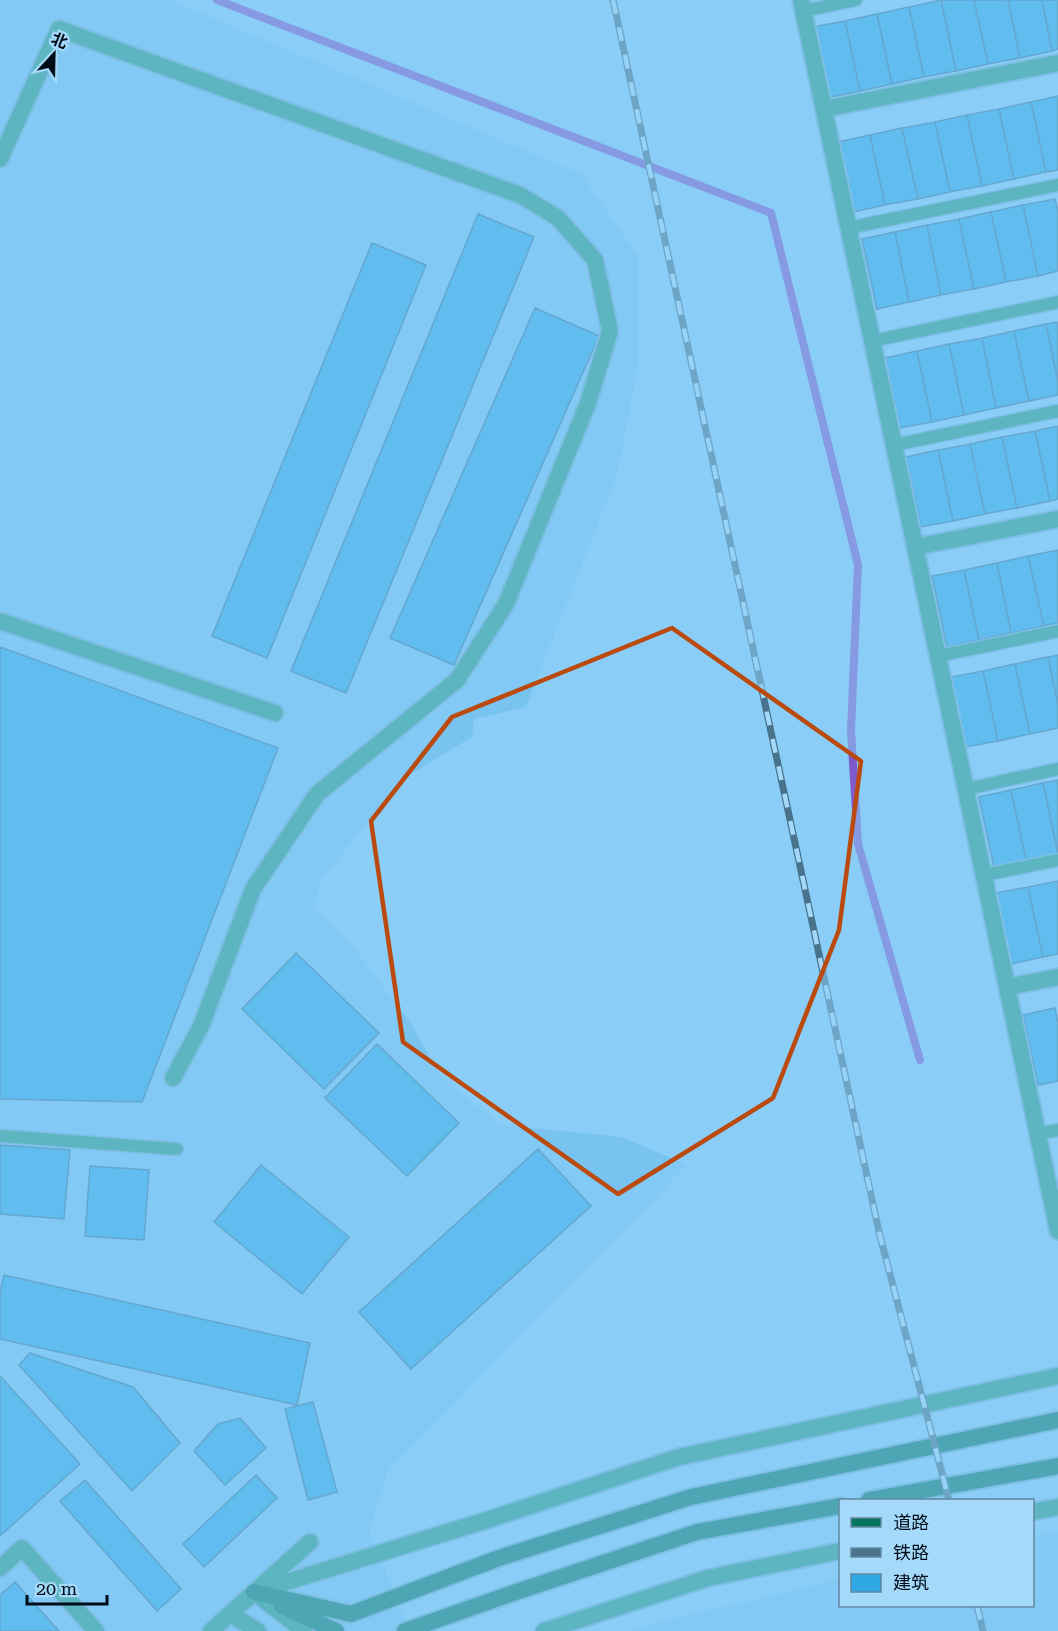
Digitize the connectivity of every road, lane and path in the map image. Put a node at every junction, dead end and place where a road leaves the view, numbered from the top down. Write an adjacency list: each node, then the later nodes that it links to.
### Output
1 (856, 0): 2 (lane)
2 (802, 5): 4 (street)
3 (1058, 63): 4 (street)
4 (824, 109): 7 (street)
5 (0, 159): 24 (street)
6 (1058, 185): 7 (lane)
7 (849, 228): 9 (street)
8 (1058, 302): 9 (lane)
9 (872, 341): 11 (street)
10 (1058, 411): 11 (lane)
11 (894, 445): 13 (street)
12 (1058, 519): 13 (street)
13 (915, 548): 16 (street)
14 (0, 621): 17 (street)
15 (1058, 631): 16 (lane)
16 (938, 656): 19 (street)
17 (274, 713)
18 (1058, 769): 19 (lane)
19 (966, 789): 21 (street)
20 (1058, 860): 21 (lane)
21 (984, 875): 23 (street)
22 (1058, 977): 23 (street)
23 (1007, 987): 26 (street)
24 (173, 1078)
25 (1058, 1130): 26 (lane)
26 (1038, 1134): 29 (street)
27 (0, 1136): 28 (lane)
28 (177, 1149)
29 (1058, 1231)
30 (1058, 1376): 40 (street)
31 (1058, 1420): 40 (main road)
32 (1058, 1466): 33 (main road)
33 (875, 1499)
34 (839, 1506): 47 (main road)
35 (1058, 1507): 36 (street)
36 (1034, 1512)
37 (310, 1542): 40 (street)
38 (839, 1551): 48 (street)
39 (0, 1568): 42 (street)
40 (254, 1592): 41 (street); 45 (street); 46 (main road)
41 (230, 1614): 43 (street); 44 (street)
42 (96, 1631)
43 (211, 1631)
44 (258, 1631)
45 (304, 1631)
46 (336, 1631)
47 (405, 1631)
48 (544, 1631)

